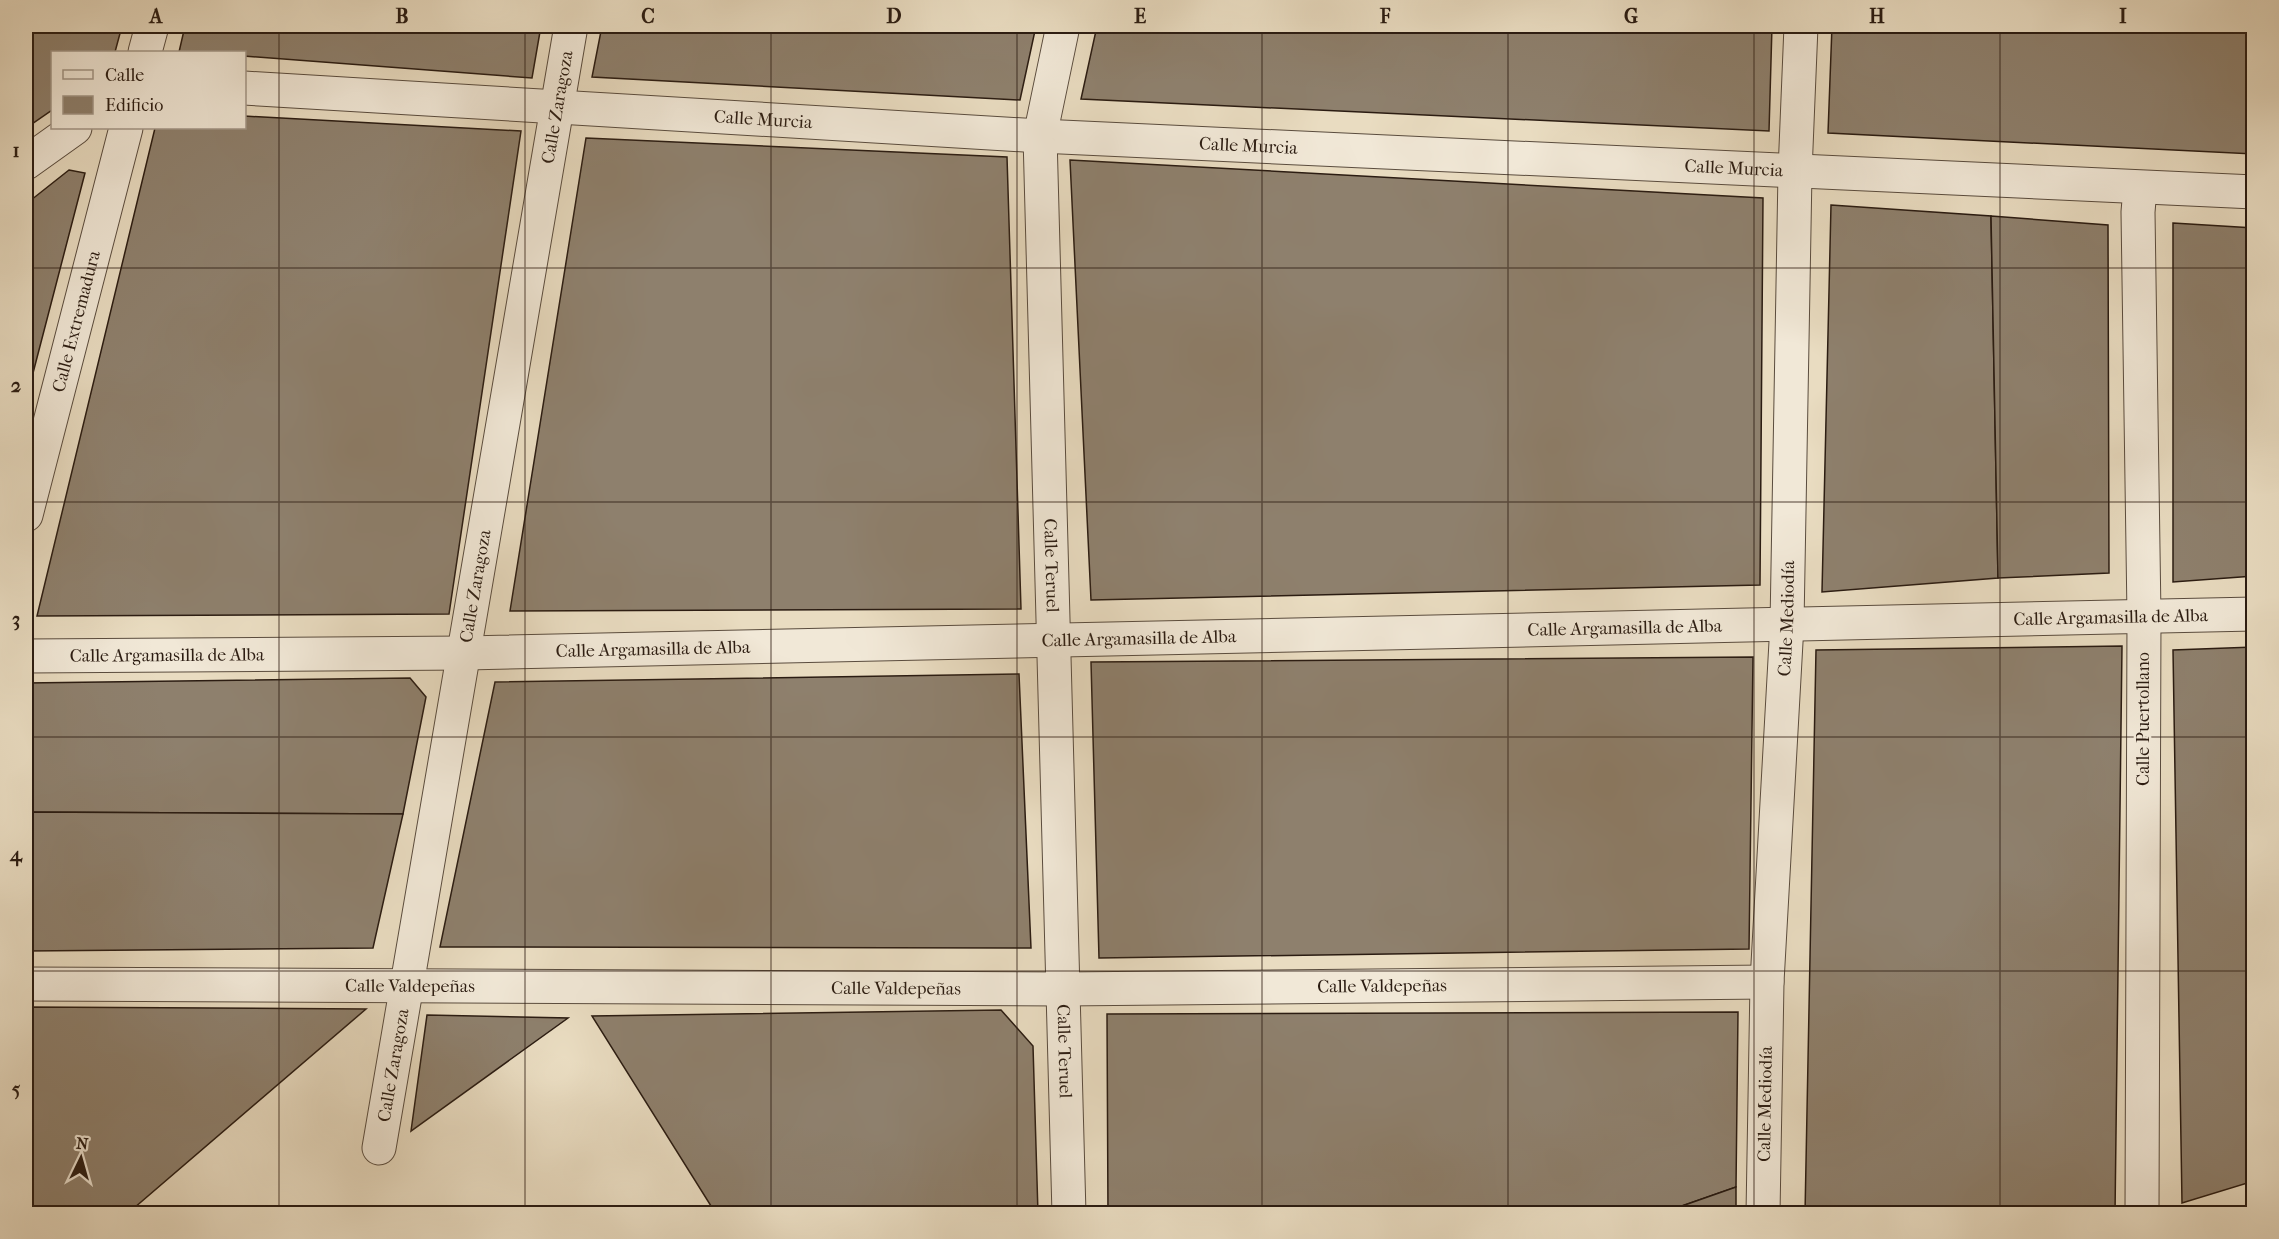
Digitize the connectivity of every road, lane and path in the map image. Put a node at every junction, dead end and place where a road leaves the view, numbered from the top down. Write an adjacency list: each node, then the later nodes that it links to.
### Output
1 (152, 26): 5 (street)
2 (571, 26): 7 (street, Calle Zaragoza)
3 (1063, 26): 10 (street, Calle Teruel)
4 (1801, 26): 12 (street, Calle Mediodía)
5 (145, 51)
6 (246, 88): 7 (street, Calle Murcia)
7 (557, 107): 10 (street, Calle Murcia); 20 (street, Calle Zaragoza)
8 (74, 129): 11 (street)
9 (126, 129): 15 (street, Calle Extremadura)
10 (1040, 136): 12 (street, Calle Murcia); 19 (street, Calle Teruel)
11 (26, 163)
12 (1795, 172): 13 (street, Calle Murcia); 18 (street, Calle Mediodía)
13 (2140, 188): 14 (street, Calle Murcia); 17 (street, Calle Puertollano)
14 (2253, 192)
15 (26, 515)
16 (2253, 614): 17 (street, Calle Argamasilla de Alba)
17 (2144, 616): 18 (street, Calle Argamasilla de Alba); 29 (street, Calle Puertollano)
18 (1787, 624): 19 (street, Calle Argamasilla de Alba); 22 (street, Calle Mediodía)
19 (1052, 640): 20 (street, Calle Argamasilla de Alba); 25 (street, Calle Teruel)
20 (466, 653): 21 (street, Calle Argamasilla de Alba); 24 (street, Calle Zaragoza)
21 (26, 656)
22 (1767, 982): 25 (street, Calle Valdepeñas); 28 (street, Calle Mediodía)
23 (26, 984): 24 (street, Calle Valdepeñas)
24 (408, 984): 25 (street, Calle Valdepeñas); 26 (street, Calle Zaragoza)
25 (1063, 989): 27 (street, Calle Teruel)
26 (379, 1148)
27 (1069, 1214)
28 (1763, 1214)
29 (2142, 1214)

